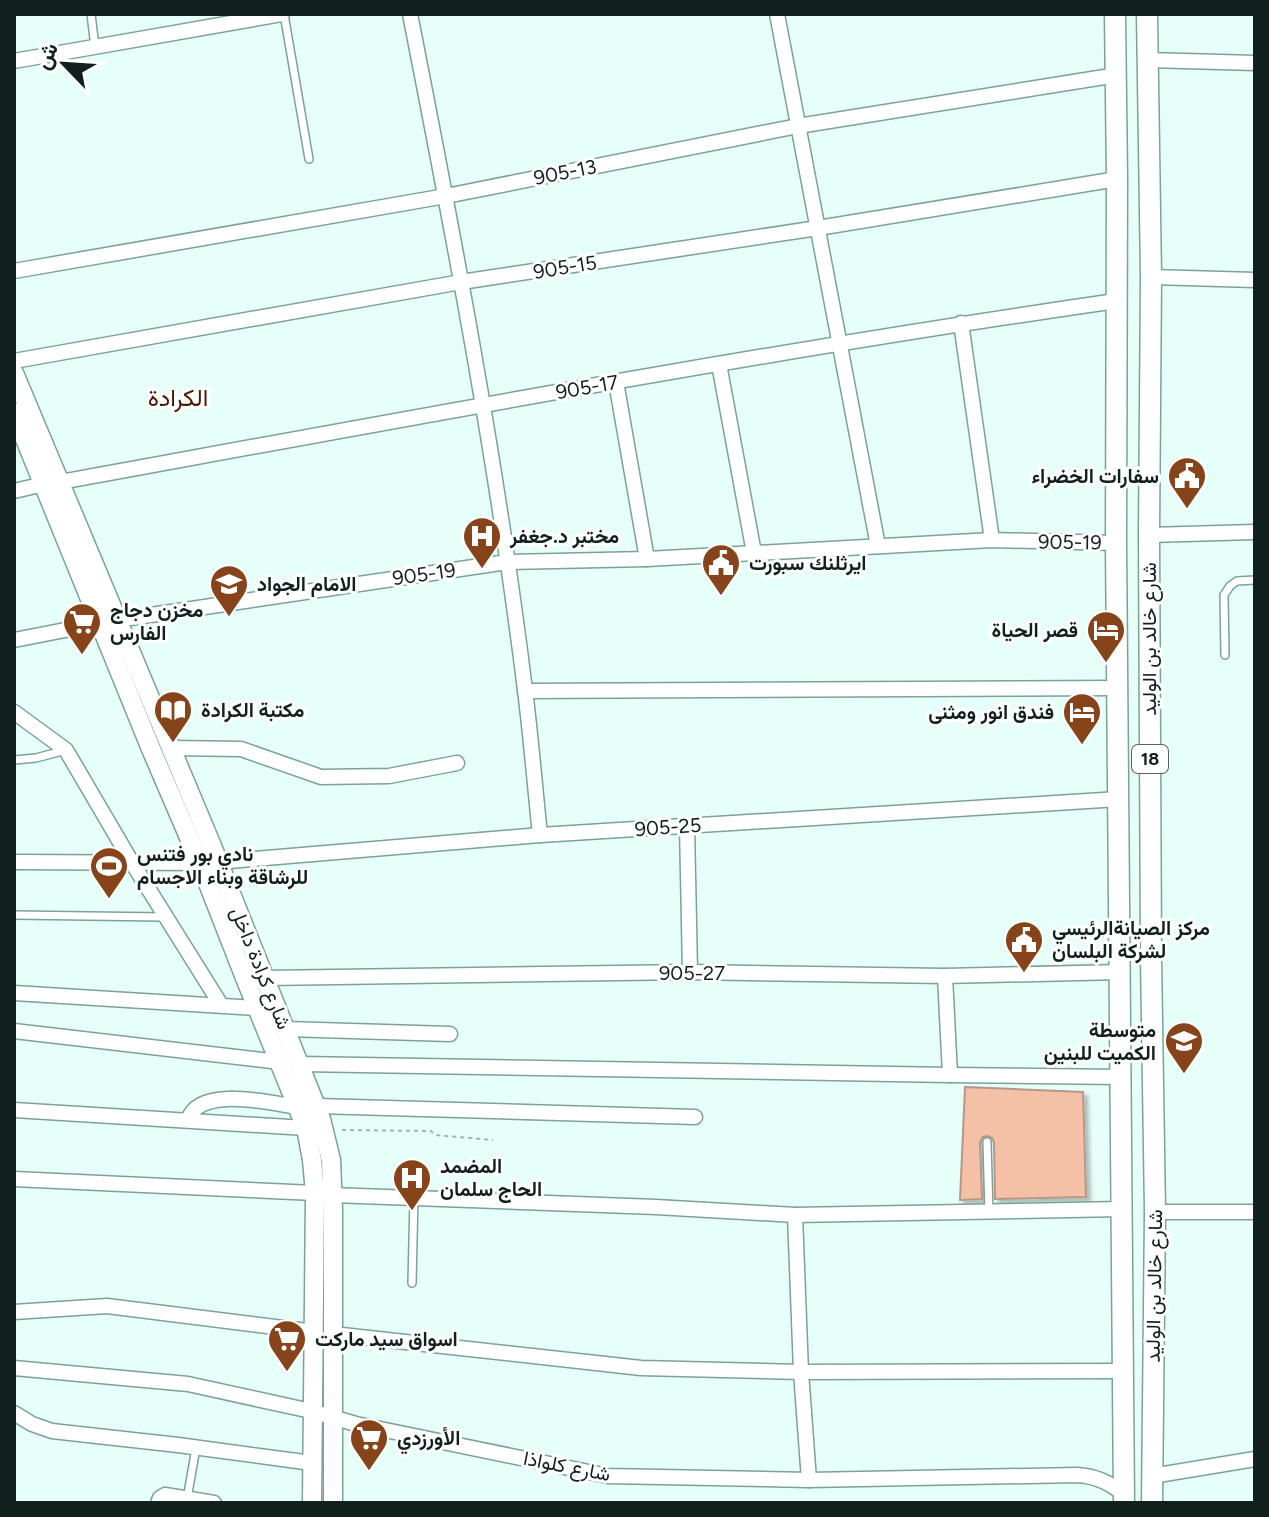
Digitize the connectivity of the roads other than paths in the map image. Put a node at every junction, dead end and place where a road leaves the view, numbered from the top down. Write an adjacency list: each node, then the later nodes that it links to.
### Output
1 (91, 14): 8 (lane)
2 (283, 14): 7 (street); 14 (lane)
3 (410, 14): 16 (street)
4 (777, 14): 13 (street)
5 (1115, 14): 12 (main road, شارع خالد بن الوليد / 18)
6 (1147, 14): 9 (main road, شارع خالد بن الوليد / 18)
7 (224, 19): 8 (street)
8 (95, 47): 10 (street)
9 (1148, 60): 11 (street); 19 (main road, شارع خالد بن الوليد / 18)
10 (14, 61)
11 (1255, 63)
12 (1117, 75): 13 (street, 905-13); 15 (main road, شارع خالد بن الوليد / 18)
13 (798, 126): 16 (street, 905-13); 17 (street)
14 (309, 159)
15 (1117, 179): 17 (street, 905-15); 22 (main road, شارع خالد بن الوليد / 18)
16 (446, 196): 18 (street, 905-13); 20 (street)
17 (818, 228): 20 (street, 905-15); 24 (street)
18 (14, 271)
19 (1151, 277): 21 (street); 34 (main road, شارع خالد بن الوليد / 18)
20 (461, 282): 25 (street, 905-15); 29 (street)
21 (1254, 283)
22 (1116, 301): 23 (street, 905-17); 36 (main road, شارع خالد بن الوليد / 18)
23 (961, 323): 24 (street, 905-17); 35 (street)
24 (839, 343): 26 (street, 905-17); 37 (street)
25 (14, 361)
26 (719, 364): 28 (street, 905-17); 38 (street)
27 (14, 373): 31 (main road, شارع كرادة داخل)
28 (616, 382): 29 (street, 905-17); 39 (street)
29 (483, 405): 31 (street, 905-17); 40 (street)
30 (14, 412): 31 (main road, شارع كرادة داخل)
31 (52, 483): 32 (street, 905-17); 42 (main road, شارع كرادة داخل)
32 (14, 491)
33 (1255, 532): 34 (street)
34 (1149, 535): 85 (main road, شارع خالد بن الوليد / 18)
35 (992, 540): 36 (street, 905-19); 37 (street, 905-19)
36 (1116, 543): 45 (main road, شارع خالد بن الوليد / 18)
37 (878, 546): 38 (street, 905-19)
38 (754, 553): 39 (street, 905-19)
39 (647, 559): 40 (street, 905-19)
40 (507, 562): 42 (street, 905-19); 46 (street)
41 (1255, 580): 44 (lane)
42 (109, 622): 43 (street, 905-19); 48 (main road, شارع كرادة داخل); 57 (main road, شارع كرادة داخل)
43 (14, 640)
44 (1225, 655)
45 (1118, 688): 46 (street); 52 (main road, شارع خالد بن الوليد / 18)
46 (525, 691): 54 (street)
47 (14, 712): 49 (street)
48 (171, 748): 51 (street); 57 (main road, شارع كرادة داخل)
49 (66, 750): 50 (lane); 55 (street)
50 (14, 760)
51 (457, 763)
52 (1119, 799): 53 (street, 905-25); 61 (main road, شارع خالد بن الوليد / 18)
53 (687, 826): 54 (street, 905-25); 60 (street)
54 (540, 835): 57 (street, 905-25)
55 (131, 861): 56 (street, 905-25); 57 (street, 905-25); 59 (street)
56 (14, 862)
57 (209, 862): 63 (main road, شارع كرادة داخل); 66 (main road, شارع كرادة داخل)
58 (14, 915): 59 (lane)
59 (166, 917): 65 (street)
60 (690, 972): 62 (street, 905-27); 63 (street, 905-27)
61 (1120, 972): 62 (street, 905-27); 73 (main road, شارع خالد بن الوليد / 18)
62 (945, 976): 72 (street)
63 (265, 978): 67 (main road, شارع كرادة داخل)
64 (14, 993): 65 (street)
65 (221, 1005): 66 (street)
66 (257, 1008): 70 (main road, شارع كرادة داخل)
67 (286, 1029): 69 (street); 71 (main road, شارع كرادة داخل)
68 (14, 1031): 70 (street)
69 (450, 1034)
70 (280, 1062): 74 (main road, شارع كرادة داخل)
71 (301, 1064): 72 (street); 74 (main road, شارع كرادة داخل)
72 (950, 1075): 73 (street)
73 (1121, 1077): 83 (main road, شارع خالد بن الوليد / 18)
74 (307, 1106): 76 (street); 77 (street); 78 (main road, شارع كرادة داخل); 81 (main road, شارع كرادة داخل)
75 (14, 1110): 77 (street)
76 (695, 1117)
77 (188, 1120): 78 (street)
78 (306, 1128): 81 (main road, شارع كرادة داخل)
79 (987, 1142): 84 (lane)
80 (14, 1179): 81 (street)
81 (324, 1194): 82 (street); 90 (main road, شارع كرادة داخل)
82 (414, 1198): 87 (street); 88 (lane)
83 (1122, 1209): 84 (street); 92 (main road, شارع خالد بن الوليد / 18)
84 (989, 1212): 87 (street)
85 (1155, 1212): 86 (street); 100 (main road, شارع خالد بن الوليد / 18)
86 (1255, 1212)
87 (795, 1215): 93 (street)
88 (412, 1283)
89 (14, 1312): 90 (street)
90 (324, 1333): 93 (street); 94 (main road, شارع كرادة داخل); 96 (main road, شارع كرادة داخل)
91 (14, 1368): 94 (street, شارع كلواذا)
92 (1123, 1371): 93 (street); 103 (main road, شارع خالد بن الوليد / 18)
93 (801, 1372): 101 (street)
94 (311, 1411): 96 (street, شارع كلواذا); 99 (main road, شارع كرادة داخل)
95 (14, 1413): 97 (street)
96 (333, 1417): 101 (street, شارع كلواذا); 107 (main road, شارع كرادة داخل)
97 (196, 1448): 99 (street); 102 (lane)
98 (1255, 1459): 100 (street)
99 (312, 1463): 106 (main road, شارع كرادة داخل)
100 (1152, 1476): 108 (main road, شارع خالد بن الوليد / 18)
101 (809, 1480): 103 (street, شارع كلواذا)
102 (187, 1499): 104 (street); 105 (street)
103 (1124, 1499)
104 (158, 1503)
105 (214, 1503)
106 (312, 1503)
107 (333, 1503)
108 (1152, 1503)

